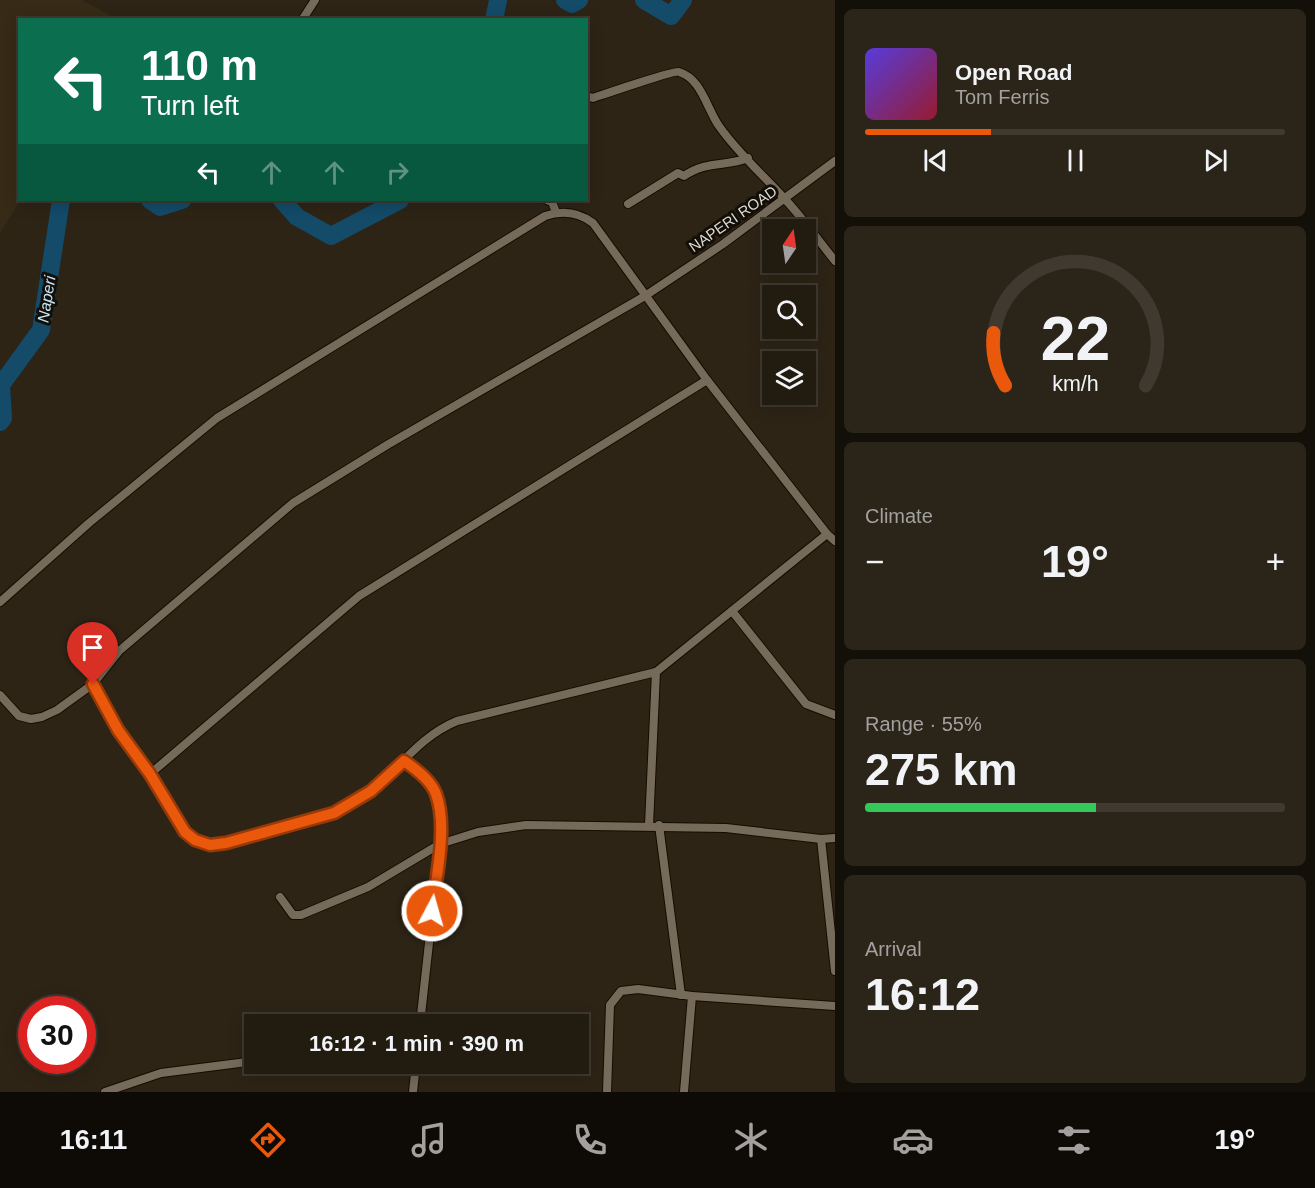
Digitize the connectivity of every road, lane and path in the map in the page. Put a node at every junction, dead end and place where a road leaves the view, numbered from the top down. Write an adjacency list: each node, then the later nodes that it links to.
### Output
1 (315, 0): 2 (street)
2 (303, 18)
3 (588, 97): 4 (street)
4 (748, 158): 6 (street); 8 (street)
5 (835, 161): 6 (street, NAPERI ROAD)
6 (785, 199): 10 (street); 11 (street, NAPERI ROAD)
7 (550, 201): 9 (street)
8 (628, 204)
9 (556, 212): 11 (street); 15 (street)
10 (835, 261)
11 (645, 296): 12 (street); 18 (street, NAPERI ROAD)
12 (707, 380): 13 (street); 22 (street)
13 (827, 534): 14 (street); 16 (street)
14 (835, 541)
15 (0, 602)
16 (732, 611): 17 (street); 20 (street)
17 (656, 672): 21 (street); 23 (street)
18 (93, 684): 19 (street, NAPERI ROAD); 22 (street)
19 (0, 695)
20 (835, 715)
21 (404, 761): 22 (street); 27 (street)
22 (150, 774)
23 (649, 825): 24 (street); 27 (street)
24 (659, 825): 26 (street); 30 (street)
25 (835, 838): 26 (street)
26 (821, 839): 29 (street)
27 (440, 843): 28 (street); 33 (street)
28 (280, 897)
29 (835, 971)
30 (681, 995): 31 (street); 38 (street)
31 (692, 996): 32 (street); 39 (street)
32 (835, 1005)
33 (421, 1014)
34 (244, 1062): 36 (street)
35 (415, 1074): 37 (street)
36 (105, 1092)
37 (412, 1092)
38 (607, 1092)
39 (684, 1092)

